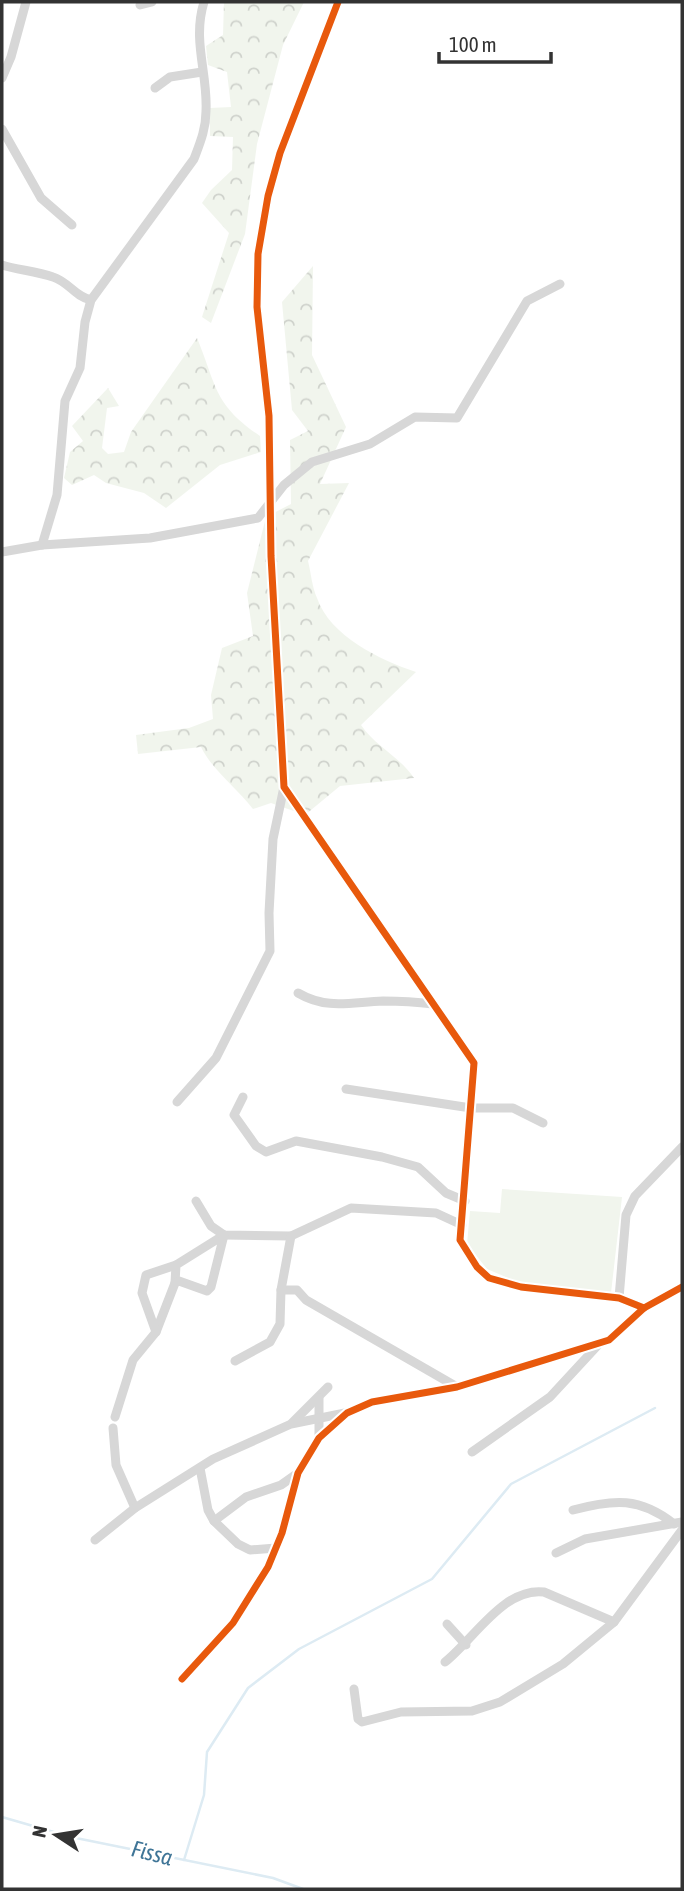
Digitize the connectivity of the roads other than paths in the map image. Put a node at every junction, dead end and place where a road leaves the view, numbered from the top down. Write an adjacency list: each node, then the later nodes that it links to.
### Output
1 (26, 2): 7 (street)
2 (152, 2): 5 (street)
3 (204, 2): 6 (street)
4 (338, 2): 14 (street)
5 (141, 5)
6 (202, 72): 8 (street); 13 (street)
7 (2, 78)
8 (155, 88)
9 (2, 129): 10 (street)
10 (72, 225)
11 (2, 265): 13 (street)
12 (560, 284): 14 (street)
13 (91, 300): 15 (street)
14 (272, 500): 15 (street); 17 (street)
15 (42, 545): 16 (street)
16 (2, 552)
17 (285, 786): 19 (street); 22 (street)
18 (298, 993): 19 (street)
19 (433, 1004): 23 (street)
20 (346, 1089): 23 (street)
21 (243, 1097): 27 (street)
22 (177, 1102)
23 (471, 1108): 24 (street); 27 (street)
24 (544, 1123)
25 (682, 1147): 35 (street)
26 (197, 1201): 29 (street)
27 (465, 1201): 28 (street)
28 (462, 1225): 30 (street); 35 (street)
29 (224, 1235): 30 (street); 31 (street); 32 (street)
30 (291, 1236): 34 (street)
31 (176, 1265): 32 (street); 37 (street)
32 (174, 1283): 37 (street)
33 (682, 1288): 36 (street)
34 (281, 1290): 39 (street); 41 (street)
35 (619, 1298): 36 (street)
36 (644, 1308): 38 (street)
37 (156, 1332): 44 (street)
38 (600, 1343): 41 (street); 49 (street)
39 (235, 1361)
40 (328, 1387): 42 (street)
41 (457, 1387): 43 (street)
42 (319, 1398): 45 (street); 46 (street)
43 (347, 1413): 45 (street); 48 (street)
44 (115, 1417)
45 (321, 1418): 46 (street); 48 (street)
46 (291, 1424): 50 (street)
47 (113, 1429): 52 (street)
48 (319, 1438): 51 (street)
49 (472, 1452)
50 (200, 1468): 52 (street); 54 (street)
51 (298, 1473): 54 (street); 57 (street)
52 (135, 1508): 56 (street)
53 (573, 1510): 55 (street)
54 (214, 1521): 57 (street)
55 (680, 1525): 58 (street); 59 (street)
56 (95, 1540)
57 (276, 1548): 63 (street)
58 (556, 1553)
59 (614, 1622): 61 (street); 64 (street)
60 (447, 1624): 61 (street)
61 (466, 1645): 62 (street)
62 (445, 1662)
63 (182, 1679)
64 (354, 1689)

